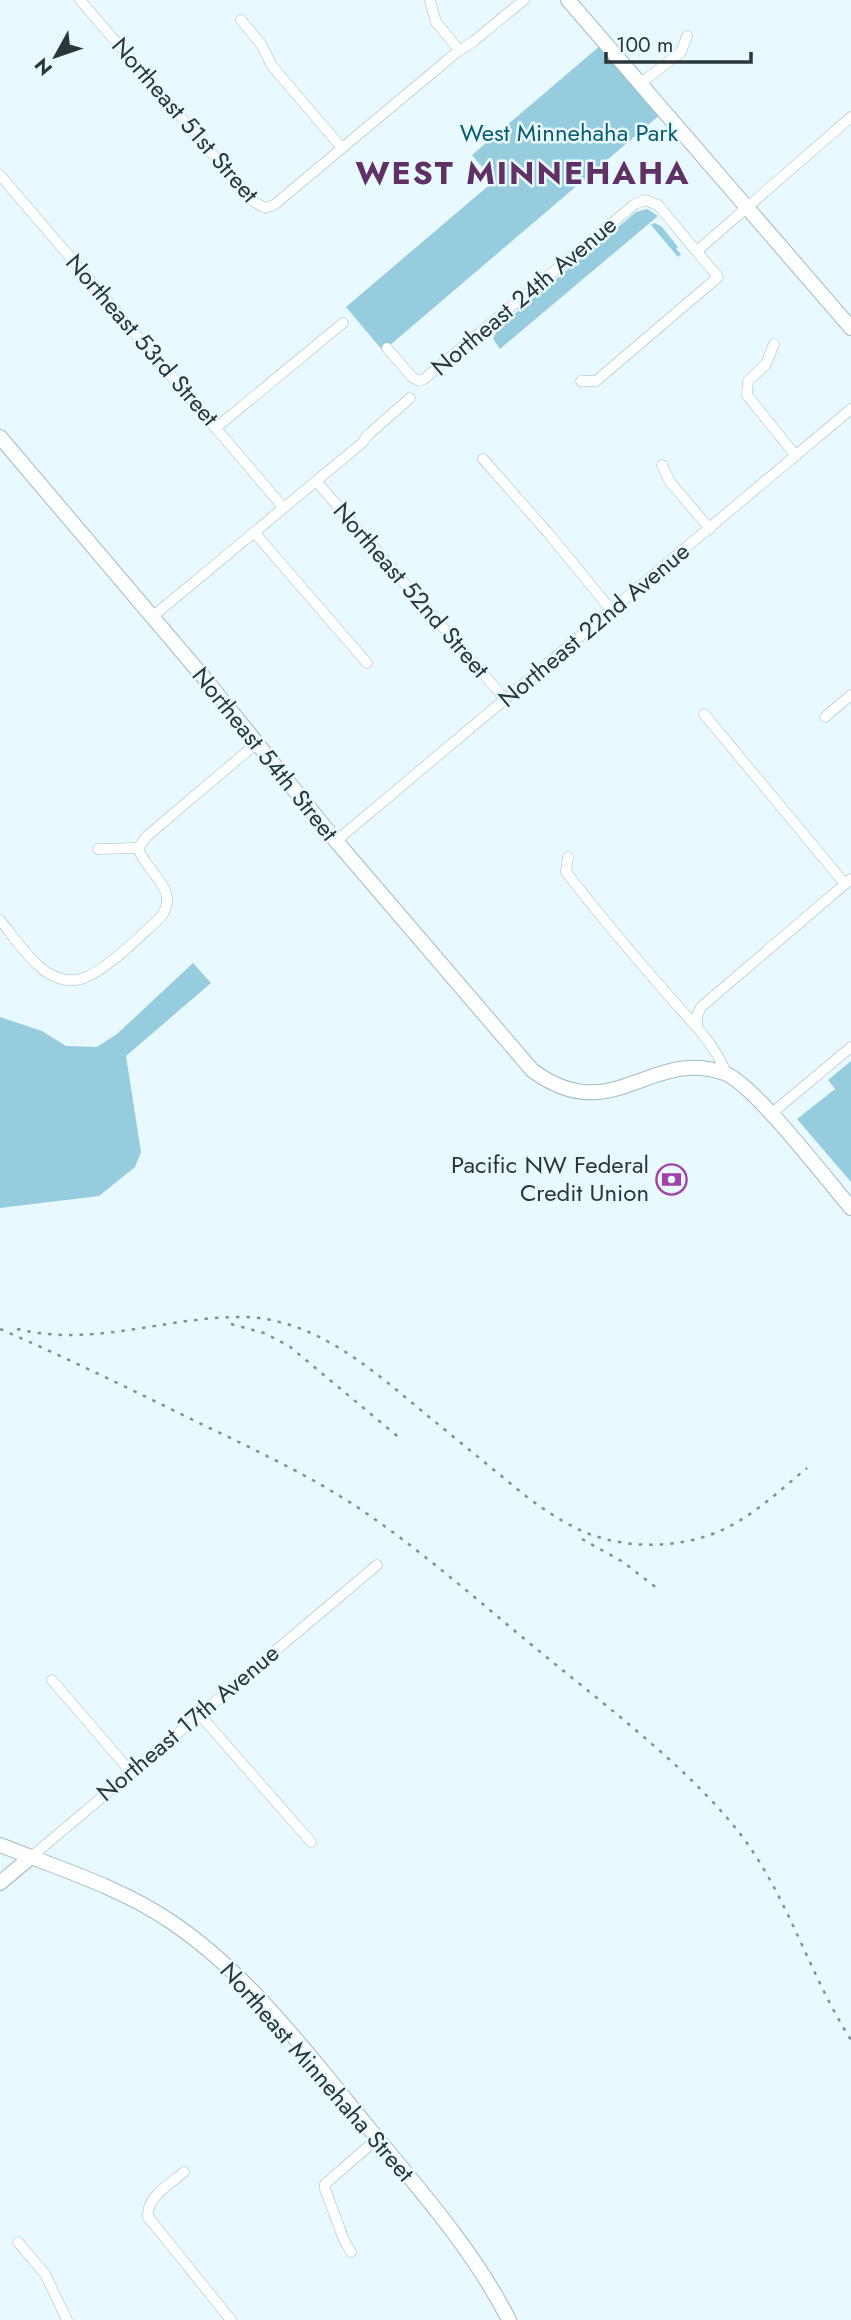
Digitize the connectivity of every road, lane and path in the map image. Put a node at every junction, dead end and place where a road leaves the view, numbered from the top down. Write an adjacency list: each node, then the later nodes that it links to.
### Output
1 (80, 0): 10 (street, Northeast 51st Street)
2 (524, 0): 7 (street)
3 (568, 0): 8 (street)
4 (429, 1): 7 (street)
5 (241, 20): 10 (street)
6 (687, 36): 8 (street)
7 (459, 50): 10 (street)
8 (640, 84): 12 (street)
9 (851, 117): 12 (street)
10 (342, 148)
11 (0, 174): 21 (street, Northeast 53rd Street)
12 (747, 208): 13 (street); 15 (street)
13 (697, 251): 17 (street, Northeast 24th Avenue); 18 (street)
14 (343, 323): 21 (street)
15 (851, 328)
16 (774, 344): 23 (street)
17 (387, 348)
18 (581, 381)
19 (410, 398): 26 (street)
20 (851, 409): 23 (street, Northeast 22nd Avenue)
21 (217, 428): 27 (street, Northeast 53rd Street)
22 (0, 437): 31 (street, Northeast 54th Street)
23 (796, 456): 28 (street, Northeast 22nd Avenue)
24 (483, 459): 30 (street)
25 (662, 465): 28 (street)
26 (316, 481): 27 (street); 34 (street, Northeast 52nd Street)
27 (283, 507): 29 (street)
28 (710, 529): 30 (street, Northeast 22nd Avenue)
29 (254, 532): 31 (street); 32 (street)
30 (612, 611): 34 (street, Northeast 22nd Avenue)
31 (152, 617): 37 (street, Northeast 54th Street)
32 (367, 663)
33 (851, 695): 36 (street)
34 (505, 699): 38 (street, Northeast 22nd Avenue)
35 (704, 714): 42 (street)
36 (825, 717)
37 (257, 743): 38 (street, Northeast 54th Street); 39 (street)
38 (336, 841): 46 (street, Northeast 54th Street)
39 (138, 848): 40 (street); 43 (street)
40 (98, 849)
41 (568, 857): 44 (street)
42 (848, 882): 44 (street)
43 (0, 920)
44 (697, 1026): 46 (street)
45 (851, 1047): 47 (street)
46 (726, 1073): 47 (street)
47 (771, 1114): 48 (street)
48 (851, 1208)
49 (377, 1565): 51 (street, Northeast 17th Avenue)
50 (52, 1680): 52 (street)
51 (199, 1714): 52 (street, Northeast 17th Avenue); 53 (street)
52 (130, 1771): 55 (street, Northeast 17th Avenue)
53 (311, 1842)
54 (0, 1844): 55 (street, Northeast Minnehaha Street)
55 (31, 1857): 56 (street, Northeast 17th Avenue); 57 (street, Northeast Minnehaha Street)
56 (0, 1883)
57 (377, 2139): 60 (street); 63 (street, Northeast Minnehaha Street)
58 (184, 2172): 62 (street)
59 (18, 2242): 61 (street)
60 (351, 2252)
61 (67, 2320)
62 (231, 2320)
63 (509, 2320)

